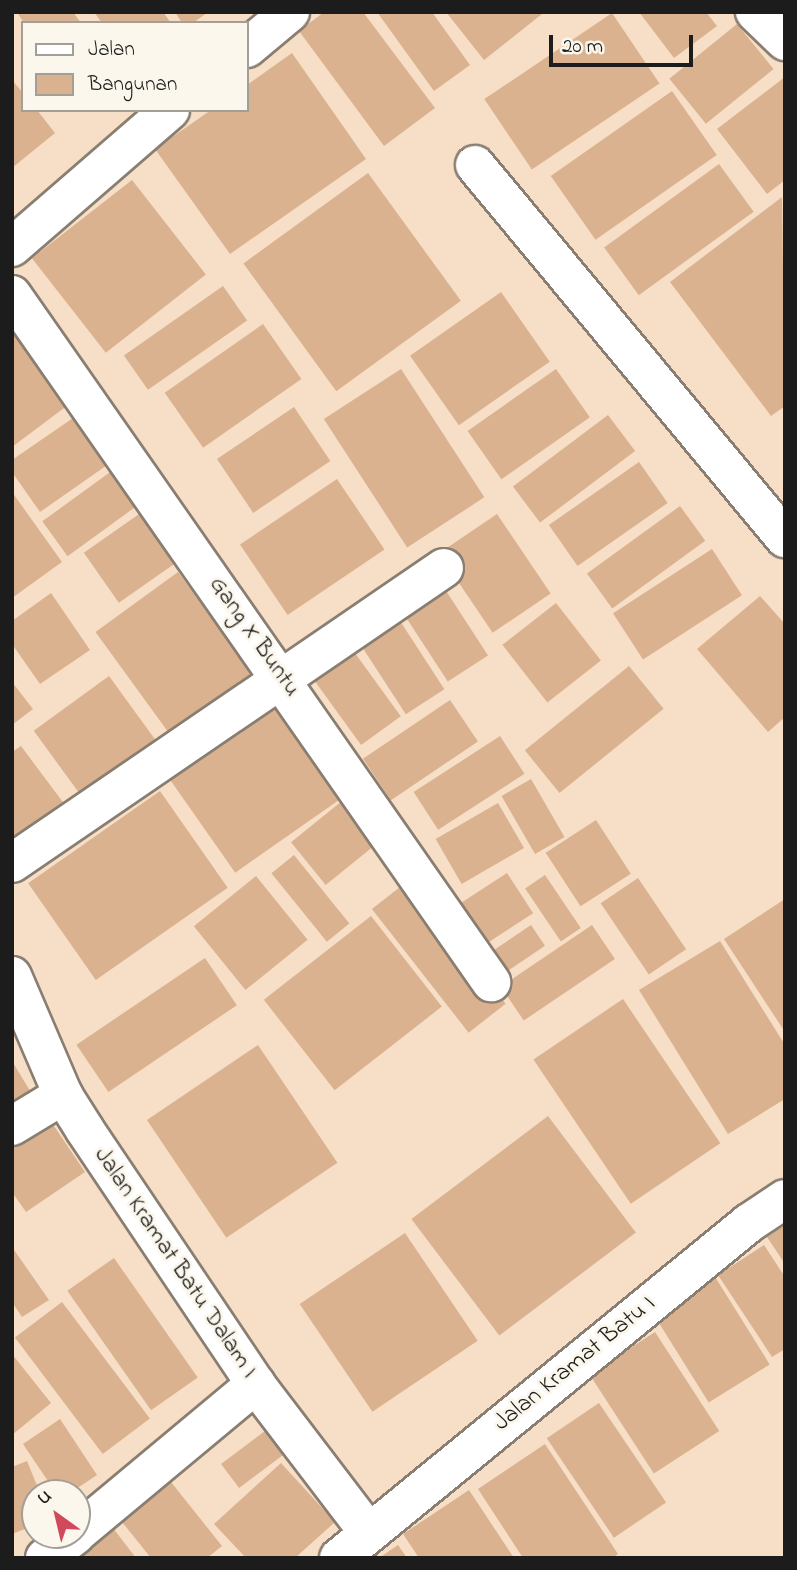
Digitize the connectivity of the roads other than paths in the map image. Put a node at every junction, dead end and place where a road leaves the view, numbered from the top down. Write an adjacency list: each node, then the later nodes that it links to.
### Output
1 (290, 12): 4 (street)
2 (755, 12): 3 (street)
3 (785, 41)
4 (248, 46)
5 (168, 112): 7 (street)
6 (475, 166): 9 (street)
7 (12, 247)
8 (12, 295): 11 (street, Gang X Buntu)
9 (785, 538)
10 (444, 568): 11 (street)
11 (281, 675): 12 (street); 14 (street, Gang X Buntu)
12 (12, 863)
13 (12, 976): 15 (street, Jalan Kramat Batu Dalam I)
14 (491, 982)
15 (63, 1095): 16 (street); 18 (street, Jalan Kramat Batu Dalam I)
16 (12, 1126)
17 (785, 1199): 20 (street, Jalan Kramat Batu I)
18 (256, 1384): 19 (street); 20 (street, Jalan Kramat Batu Dalam I)
19 (91, 1522)
20 (368, 1532): 21 (street, Jalan Kramat Batu I)
21 (339, 1558)

